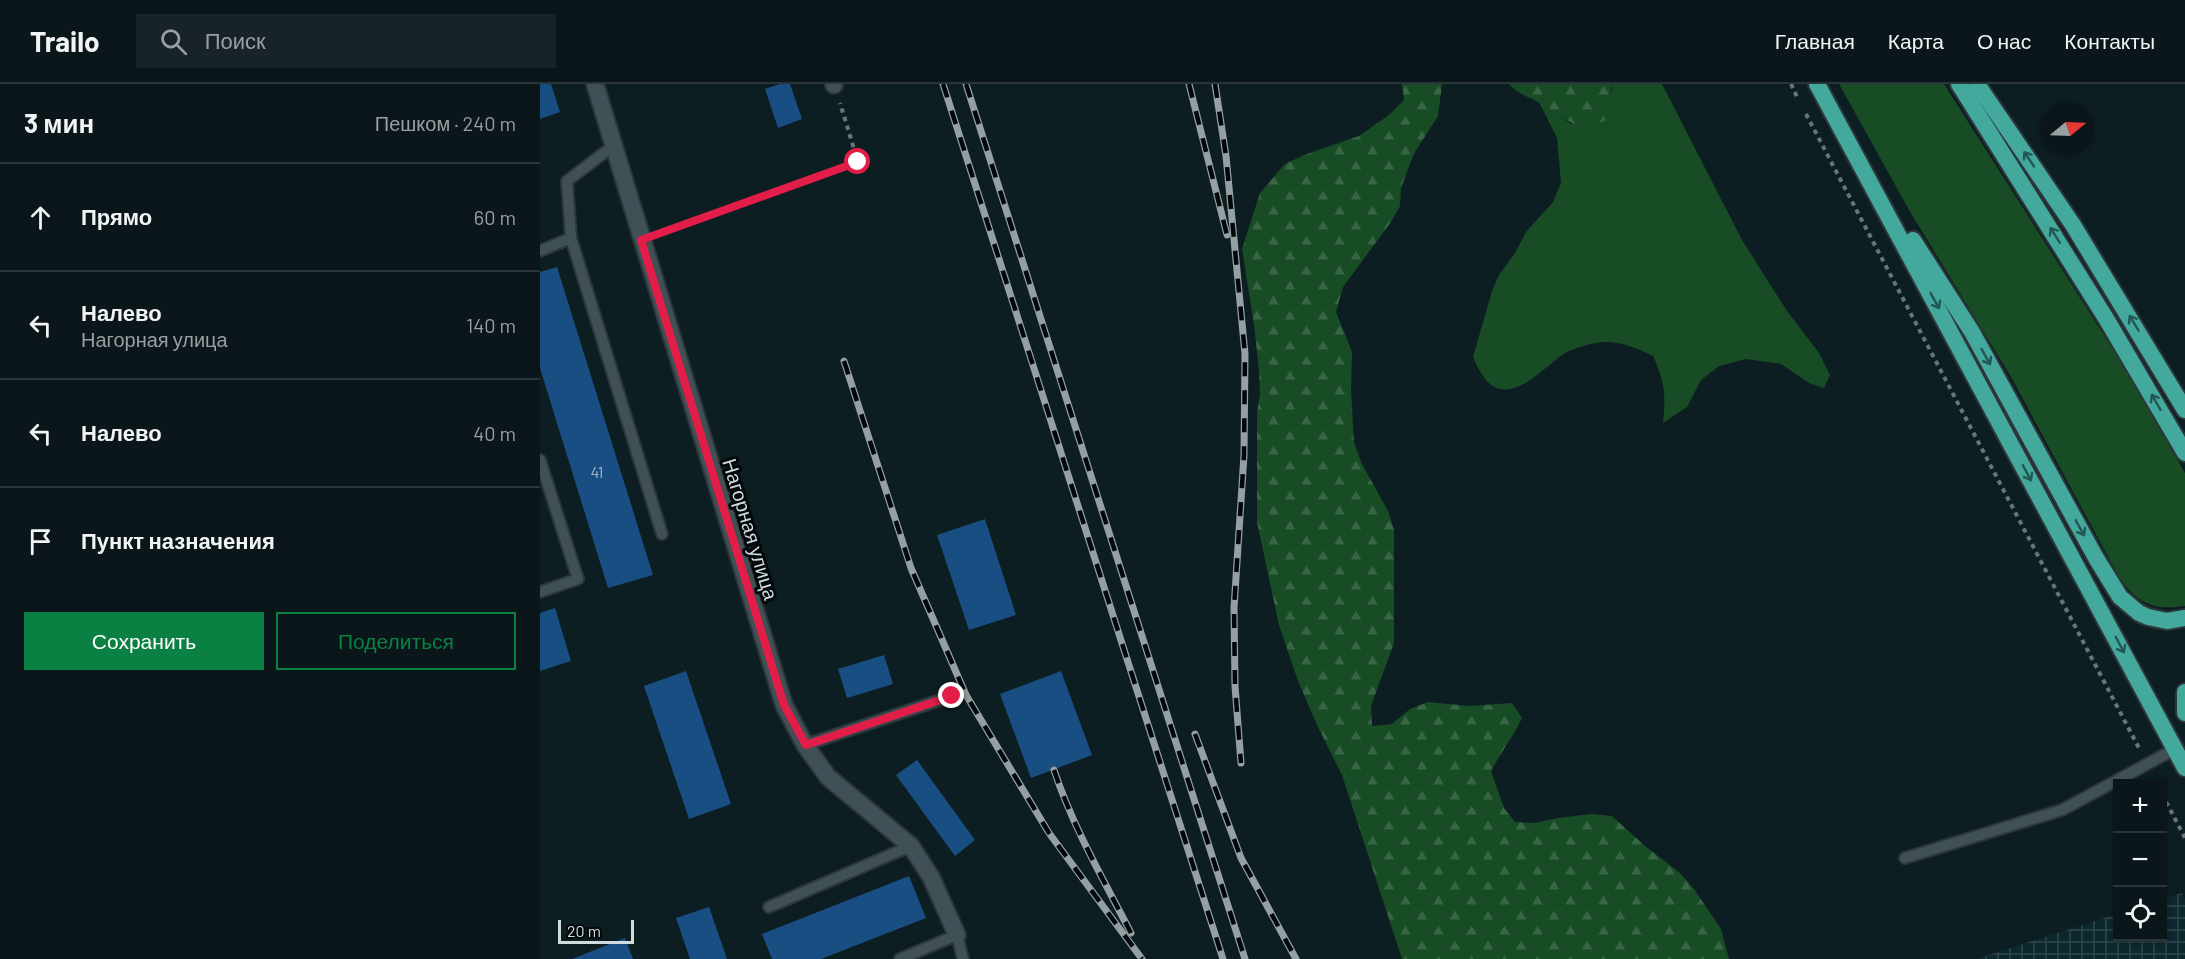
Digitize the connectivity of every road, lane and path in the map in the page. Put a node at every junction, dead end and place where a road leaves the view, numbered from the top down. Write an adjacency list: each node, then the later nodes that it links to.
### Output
1 (595, 84): 8 (street, Нагорная улица)
2 (834, 84): 10 (path)
3 (1791, 84): 23 (path)
4 (1816, 84): 7 (highway)
5 (1959, 84): 13 (highway, one-way to 5)
6 (1977, 84): 12 (highway, one-way to 6)
7 (1842, 131): 17 (highway, one-way to 17); 22 (highway, one-way to 22)
8 (613, 146): 9 (lane); 10 (street, Нагорная улица)
9 (571, 238): 11 (lane); 15 (lane)
10 (641, 240): 21 (street, Нагорная улица)
11 (540, 251)
12 (2185, 410)
13 (2185, 453)
14 (540, 460): 16 (lane)
15 (662, 534)
16 (540, 592)
17 (2185, 618)
18 (2185, 692): 20 (highway)
19 (952, 696): 21 (lane)
20 (2185, 713)
21 (806, 745): 27 (street, Нагорная улица)
22 (2175, 749): 23 (lane); 24 (highway)
23 (2147, 764): 28 (lane)
24 (2185, 768)
25 (2167, 802): 26 (path)
26 (2185, 838)
27 (911, 846): 29 (lane); 30 (street, Нагорная улица)
28 (1905, 858)
29 (769, 907)
30 (957, 935): 31 (lane); 32 (lane)
31 (900, 959)
32 (963, 959)

